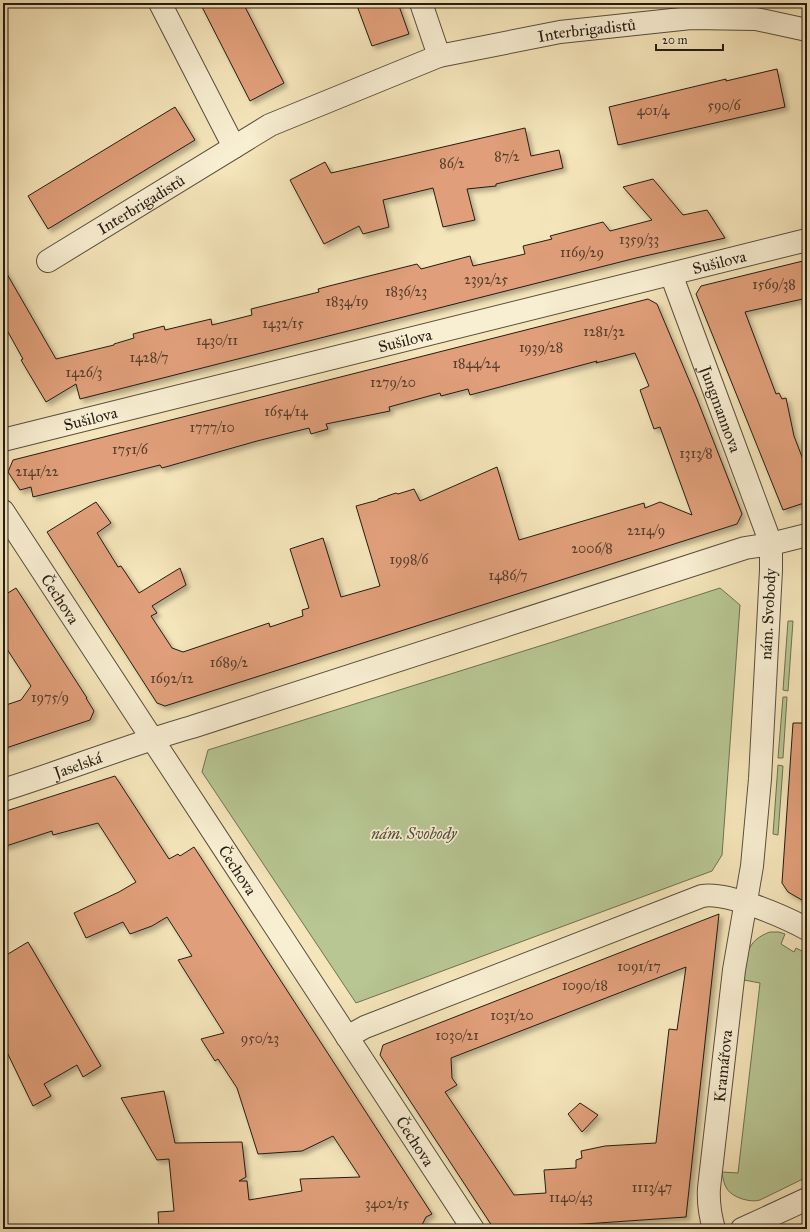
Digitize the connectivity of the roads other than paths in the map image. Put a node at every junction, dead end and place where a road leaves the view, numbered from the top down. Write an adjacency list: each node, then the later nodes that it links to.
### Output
1 (160, 3): 5 (street)
2 (421, 3): 4 (street)
3 (807, 30): 4 (street, Interbrigadistů)
4 (439, 56): 5 (street, Interbrigadistů)
5 (234, 147): 7 (street, Interbrigadistů)
6 (807, 240): 8 (street, Sušilova)
7 (48, 261)
8 (671, 274): 9 (street, Sušilova); 12 (street, Jungmannova)
9 (3, 440)
10 (3, 511): 13 (street, Čechova)
11 (807, 535): 12 (street)
12 (770, 544): 13 (street, nám. Svobody); 15 (street, nám. Svobody)
13 (152, 738): 14 (street, Jaselská); 17 (street, Čechova)
14 (3, 790)
15 (746, 904): 16 (street); 17 (street); 20 (street, Kramářova)
16 (807, 929)
17 (348, 1037): 19 (street, Čechova)
18 (807, 1199): 21 (street)
19 (473, 1229)
20 (714, 1229)
21 (742, 1229)

